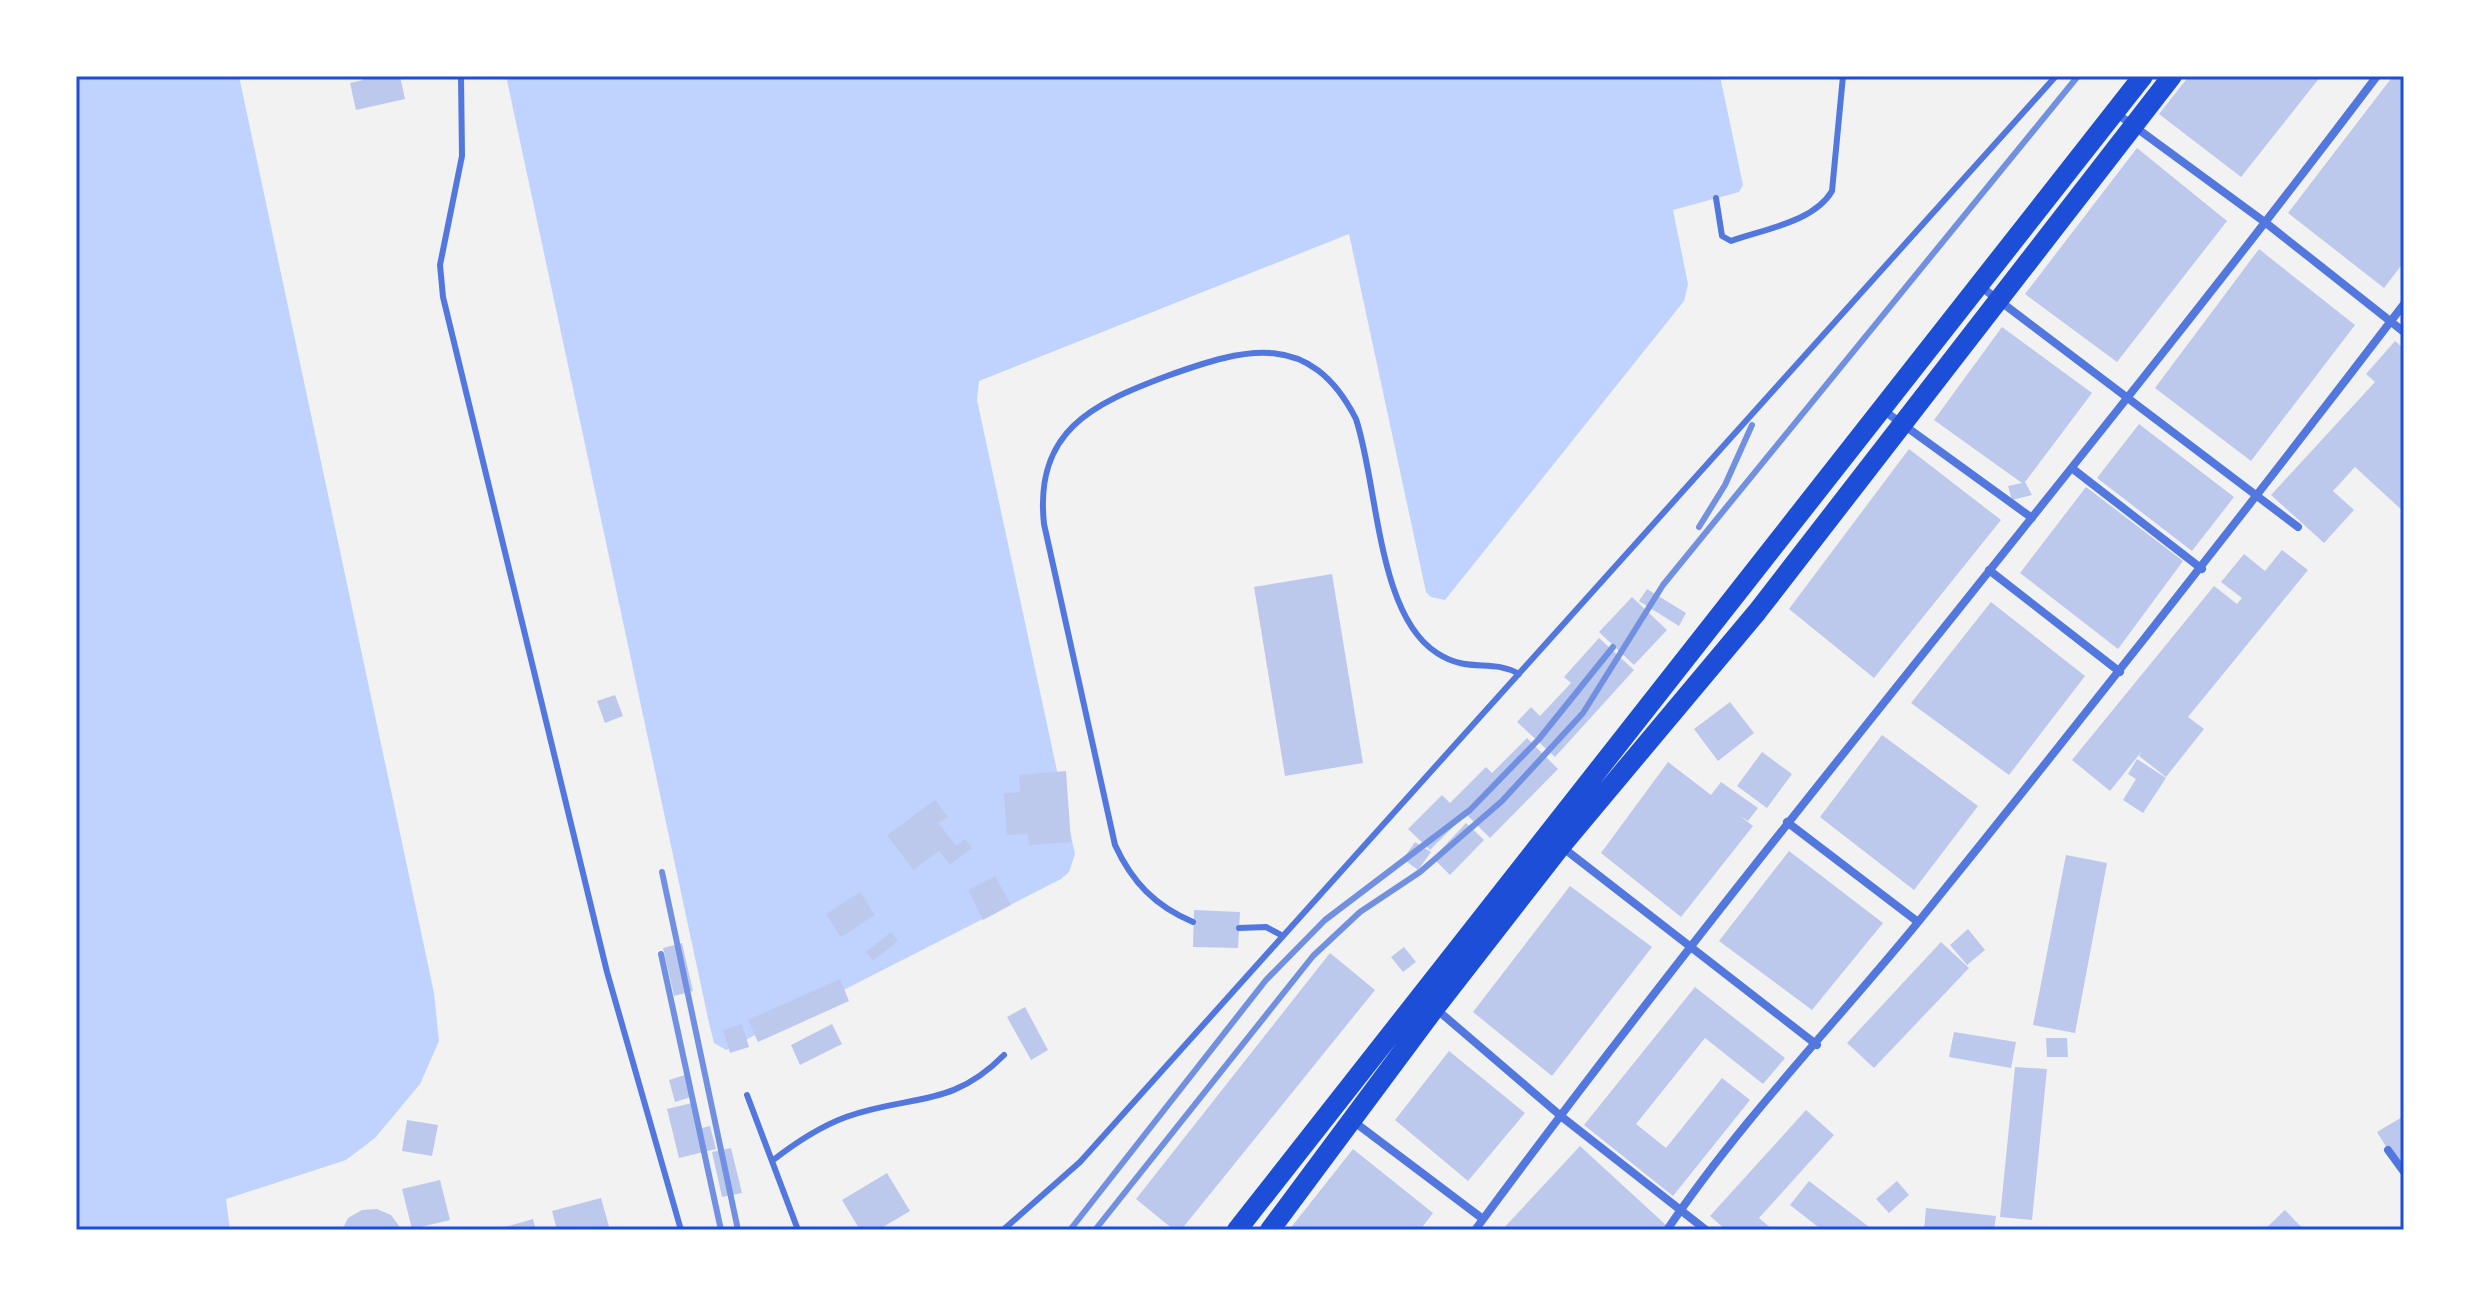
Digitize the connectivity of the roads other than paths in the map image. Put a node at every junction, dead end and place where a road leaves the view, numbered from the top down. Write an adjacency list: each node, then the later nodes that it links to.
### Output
1 (461, 76): 44 (lane)
2 (1843, 76): 8 (lane)
3 (2056, 76): 25 (lane)
4 (2143, 76): 7 (main road)
5 (2172, 76): 7 (main road)
6 (2377, 76): 9 (street)
7 (2124, 118): 9 (street); 10 (main road); 11 (main road)
8 (1716, 198)
9 (2266, 223): 13 (street); 15 (street)
10 (1980, 286): 11 (street); 16 (main road)
11 (1996, 299): 15 (street); 17 (main road)
12 (2404, 304): 13 (street)
13 (2390, 322): 14 (street); 19 (street)
14 (2404, 332)
15 (2129, 398): 18 (street); 19 (street)
16 (1883, 410): 17 (street); 27 (main road)
17 (1900, 423): 20 (street); 27 (main road)
18 (2073, 469): 20 (street); 22 (street)
19 (2258, 497): 21 (street); 22 (street)
20 (2032, 518): 23 (street)
21 (2298, 527)
22 (2202, 569): 24 (street)
23 (1989, 570): 24 (street); 26 (street)
24 (2120, 672): 29 (street)
25 (1519, 674): 28 (lane); 31 (lane)
26 (1787, 822): 29 (street); 32 (street)
27 (1553, 840): 32 (street); 33 (main road)
28 (1193, 922)
29 (1918, 922): 34 (street)
30 (1239, 928): 31 (lane)
31 (1283, 936): 46 (lane)
32 (1687, 948): 34 (street); 37 (street)
33 (1427, 1001): 37 (street); 38 (main road); 47 (main road)
34 (1817, 1045): 42 (street)
35 (1004, 1055): 40 (lane)
36 (747, 1095): 40 (lane)
37 (1562, 1117): 42 (street); 43 (street)
38 (1352, 1121): 43 (street); 48 (main road)
39 (2388, 1150): 41 (street)
40 (772, 1161): 45 (lane)
41 (2404, 1172)
42 (1681, 1209): 50 (street); 51 (street)
43 (1483, 1219): 49 (street)
44 (681, 1230)
45 (798, 1230)
46 (1003, 1230)
47 (1237, 1230)
48 (1270, 1230)
49 (1475, 1230)
50 (1667, 1230)
51 (1706, 1230)

